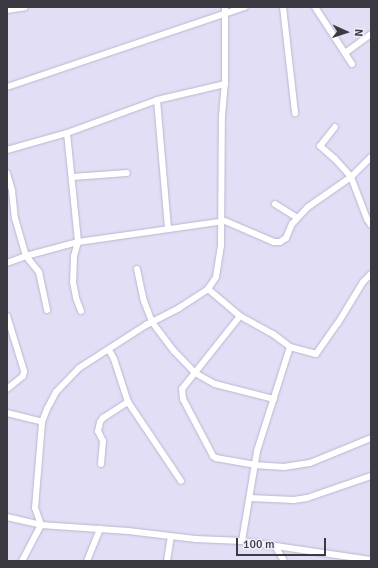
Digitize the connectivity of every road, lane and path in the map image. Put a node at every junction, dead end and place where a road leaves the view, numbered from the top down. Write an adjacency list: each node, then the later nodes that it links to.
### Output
1 (25, 7): 6 (street)
2 (225, 7): 7 (street)
3 (245, 7): 7 (street)
4 (283, 7): 14 (street)
5 (316, 7): 9 (street)
6 (7, 10)
7 (225, 14): 11 (street); 12 (street)
8 (371, 34): 9 (street)
9 (345, 53): 10 (street)
10 (352, 64)
11 (225, 84): 13 (street); 25 (street)
12 (7, 87)
13 (157, 100): 16 (street); 27 (street)
14 (295, 114)
15 (335, 127): 22 (street)
16 (67, 133): 17 (street); 21 (street)
17 (7, 150)
18 (371, 157): 22 (street)
19 (7, 173): 29 (street)
20 (127, 173): 21 (street)
21 (72, 177): 28 (street)
22 (351, 177): 24 (street); 26 (street)
23 (275, 204): 24 (street)
24 (297, 218): 25 (street)
25 (222, 221): 27 (street); 33 (street)
26 (371, 225)
27 (168, 229): 28 (street)
28 (78, 242): 29 (street); 35 (street)
29 (26, 256): 30 (street); 34 (street)
30 (7, 263)
31 (137, 269): 38 (street)
32 (371, 274): 39 (street)
33 (208, 289): 37 (street); 38 (street)
34 (47, 310)
35 (82, 311)
36 (7, 316): 42 (street)
37 (240, 316): 39 (street); 41 (street)
38 (152, 322): 40 (street); 41 (street)
39 (290, 347): 43 (street)
40 (109, 350): 44 (street); 46 (street)
41 (195, 373): 43 (street); 49 (street)
42 (7, 388)
43 (274, 399): 49 (street)
44 (128, 402): 48 (street); 51 (street)
45 (7, 413): 46 (street)
46 (42, 422): 54 (street)
47 (371, 438): 49 (street)
48 (101, 464)
49 (254, 465): 52 (street)
50 (371, 476): 52 (street)
51 (181, 481)
52 (250, 498): 57 (street)
53 (7, 517): 54 (street)
54 (41, 524): 55 (street); 61 (street)
55 (100, 529): 56 (street); 62 (street)
56 (171, 536): 57 (street); 63 (street)
57 (242, 541): 58 (street)
58 (275, 546): 59 (street); 64 (street)
59 (361, 560): 60 (street)
60 (371, 560)
61 (22, 561)
62 (87, 561)
63 (167, 561)
64 (284, 561)

